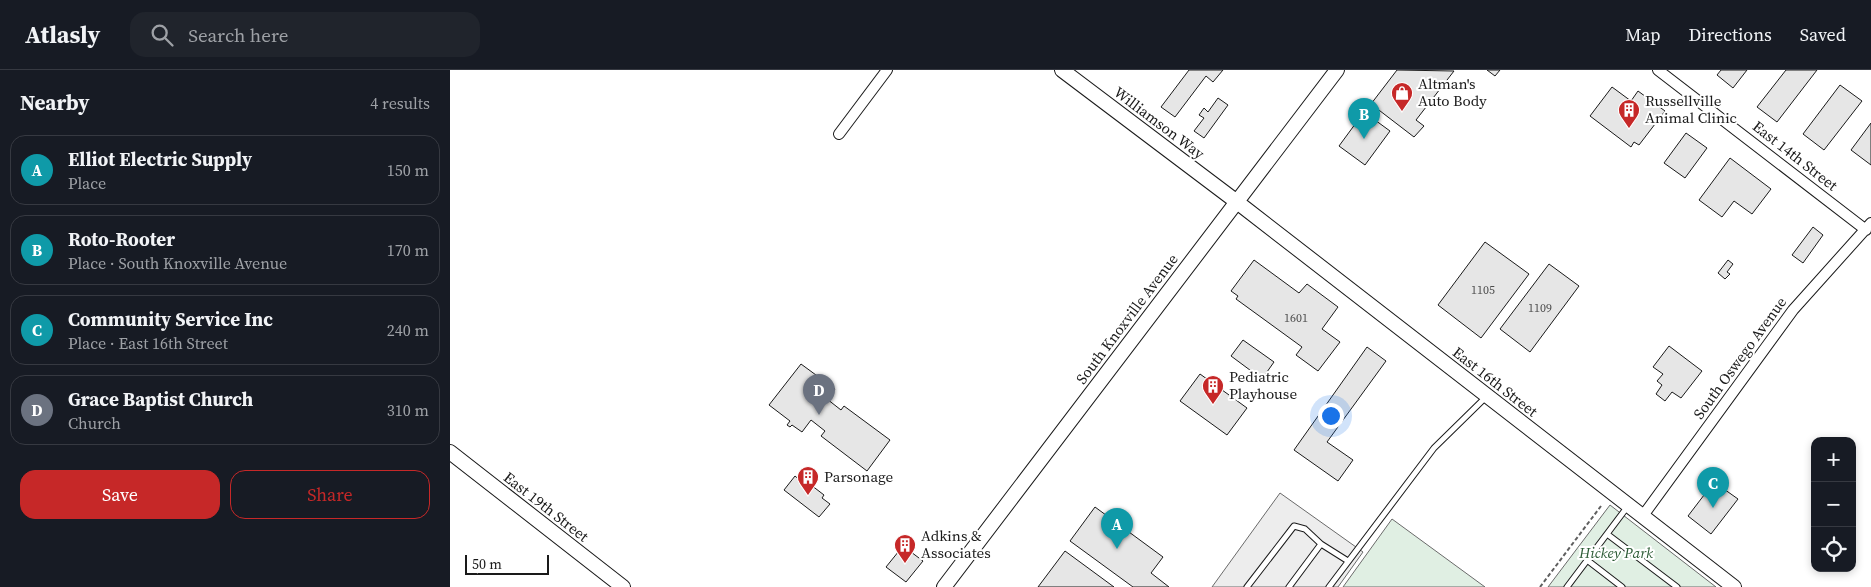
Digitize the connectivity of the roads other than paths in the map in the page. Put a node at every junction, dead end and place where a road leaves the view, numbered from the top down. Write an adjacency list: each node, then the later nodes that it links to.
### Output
1 (887, 70): 5 (street)
2 (1062, 70): 6 (street, Williamson Way)
3 (1337, 70): 6 (street, South Knoxville Avenue)
4 (1658, 70): 7 (street, East 14th Street)
5 (839, 134)
6 (1236, 202): 8 (street, East 16th Street); 17 (street, South Knoxville Avenue)
7 (1868, 227): 11 (street, South Oswego Avenue)
8 (1487, 397): 10 (street, East 16th Street); 15 (lane)
9 (450, 452): 16 (street, East 19th Street)
10 (1628, 506): 11 (street, East 16th Street); 12 (lane)
11 (1642, 517): 24 (street, East 16th Street)
12 (1607, 534): 14 (lane); 23 (lane)
13 (1321, 544): 15 (lane); 18 (lane); 19 (lane)
14 (1587, 560): 21 (lane); 22 (lane)
15 (1348, 561): 20 (lane)
16 (623, 587)
17 (944, 587)
18 (1248, 587)
19 (1289, 587)
20 (1329, 587)
21 (1567, 587)
22 (1622, 587)
23 (1677, 587)
24 (1734, 587)

